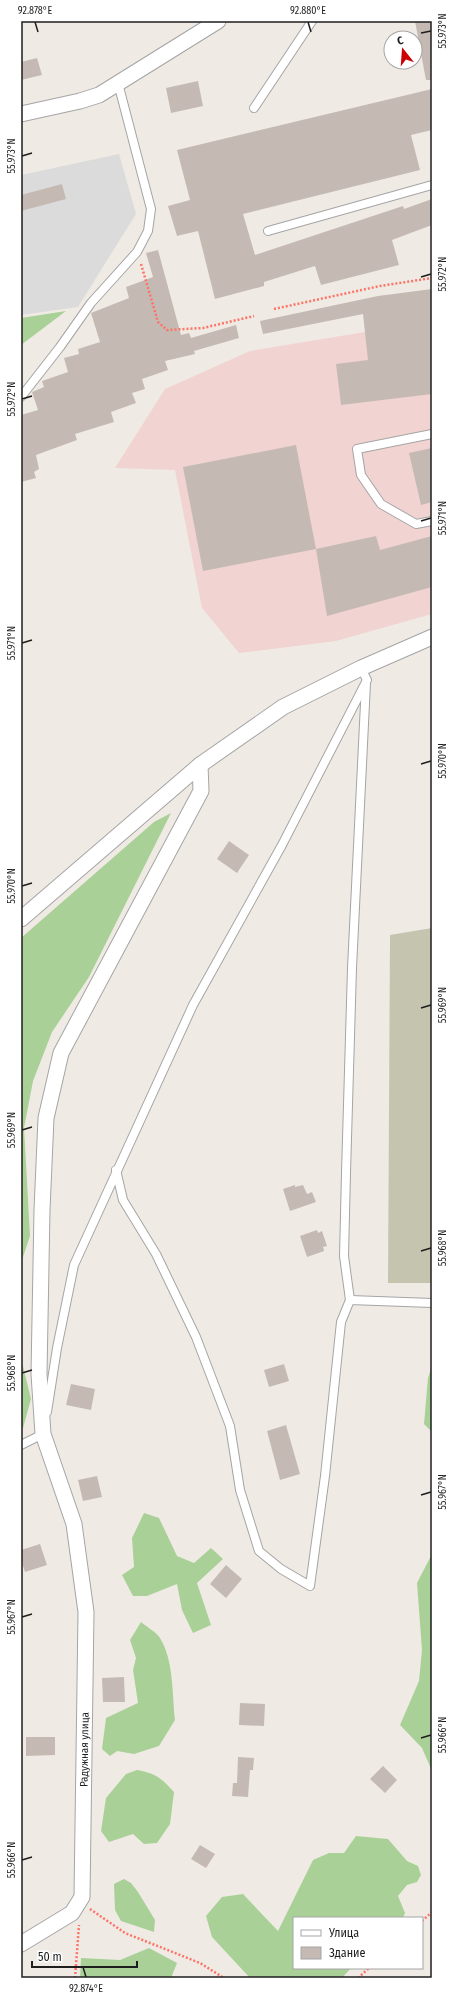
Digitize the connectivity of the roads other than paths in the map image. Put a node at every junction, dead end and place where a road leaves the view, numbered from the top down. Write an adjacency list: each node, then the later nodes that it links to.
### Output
1 (218, 21): 3 (street)
2 (312, 21): 4 (lane)
3 (118, 83): 5 (street); 8 (lane)
4 (254, 108)
5 (21, 114)
6 (432, 186): 7 (lane)
7 (268, 232)
8 (21, 397)
9 (432, 434): 10 (lane)
10 (432, 521)
11 (432, 637): 12 (street)
12 (364, 674): 13 (street); 15 (lane); 16 (lane)
13 (200, 765): 14 (street); 18 (street, Радужная улица)
14 (21, 919)
15 (116, 1170): 16 (lane); 18 (lane)
16 (350, 1300): 17 (lane)
17 (432, 1302)
18 (43, 1434): 19 (lane); 20 (street, Радужная улица)
19 (21, 1445)
20 (21, 1944)

